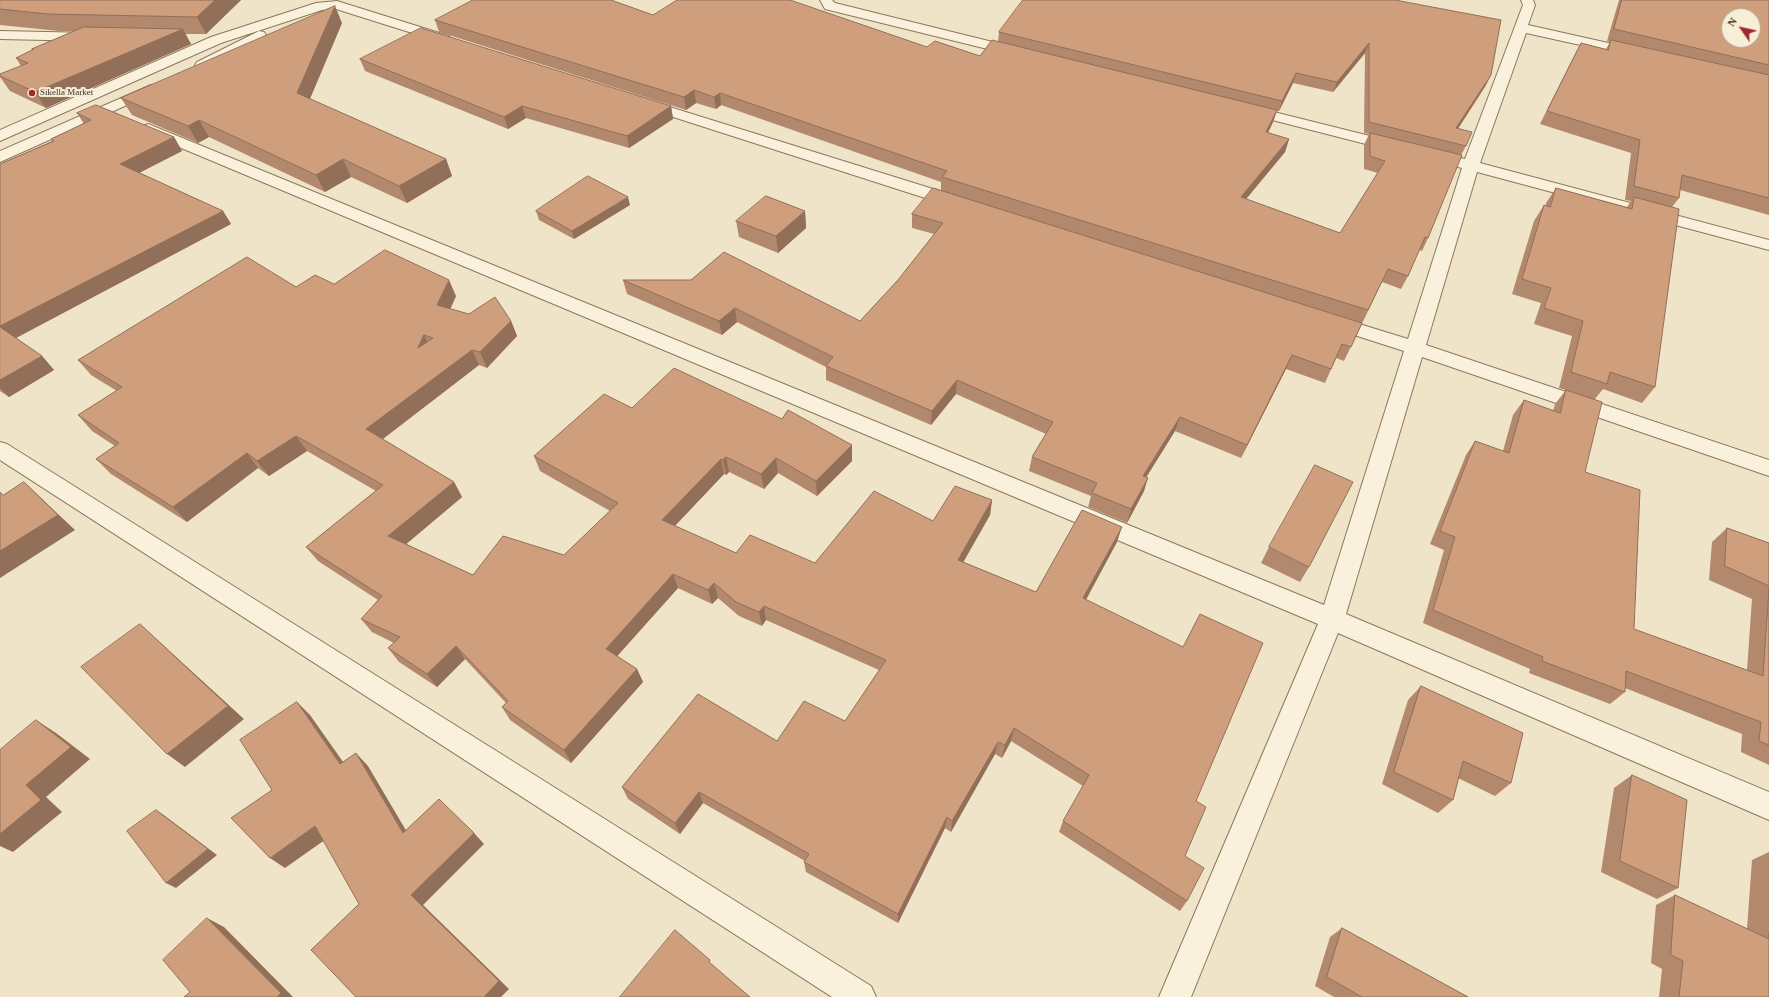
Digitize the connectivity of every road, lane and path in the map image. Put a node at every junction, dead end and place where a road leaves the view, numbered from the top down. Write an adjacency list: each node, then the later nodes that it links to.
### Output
1 (826, 0): 11 (street)
2 (1527, 0): 4 (street)
3 (272, 23): 8 (street); 9 (street); 10 (street)
4 (1522, 28): 12 (street); 23 (street)
5 (0, 35): 6 (street)
6 (108, 37)
7 (185, 39): 8 (street)
8 (216, 40): 9 (street); 16 (street)
9 (252, 41): 13 (street)
10 (459, 44)
11 (1031, 56)
12 (1645, 56)
13 (191, 70)
14 (162, 84): 18 (street)
15 (633, 99): 24 (street)
16 (80, 101): 18 (street); 19 (street)
17 (1232, 106): 20 (street)
18 (105, 111): 21 (street); 30 (street)
19 (0, 136)
20 (1410, 150)
21 (0, 157)
22 (1440, 158): 23 (street)
23 (1471, 165): 25 (street); 27 (street)
24 (967, 205)
25 (1769, 245)
26 (1316, 316): 27 (street)
27 (1415, 348): 29 (street); 30 (street)
28 (0, 450): 32 (street)
29 (1769, 468)
30 (1332, 619): 31 (street); 33 (street)
31 (1769, 806)
32 (860, 997)
33 (1175, 997)

